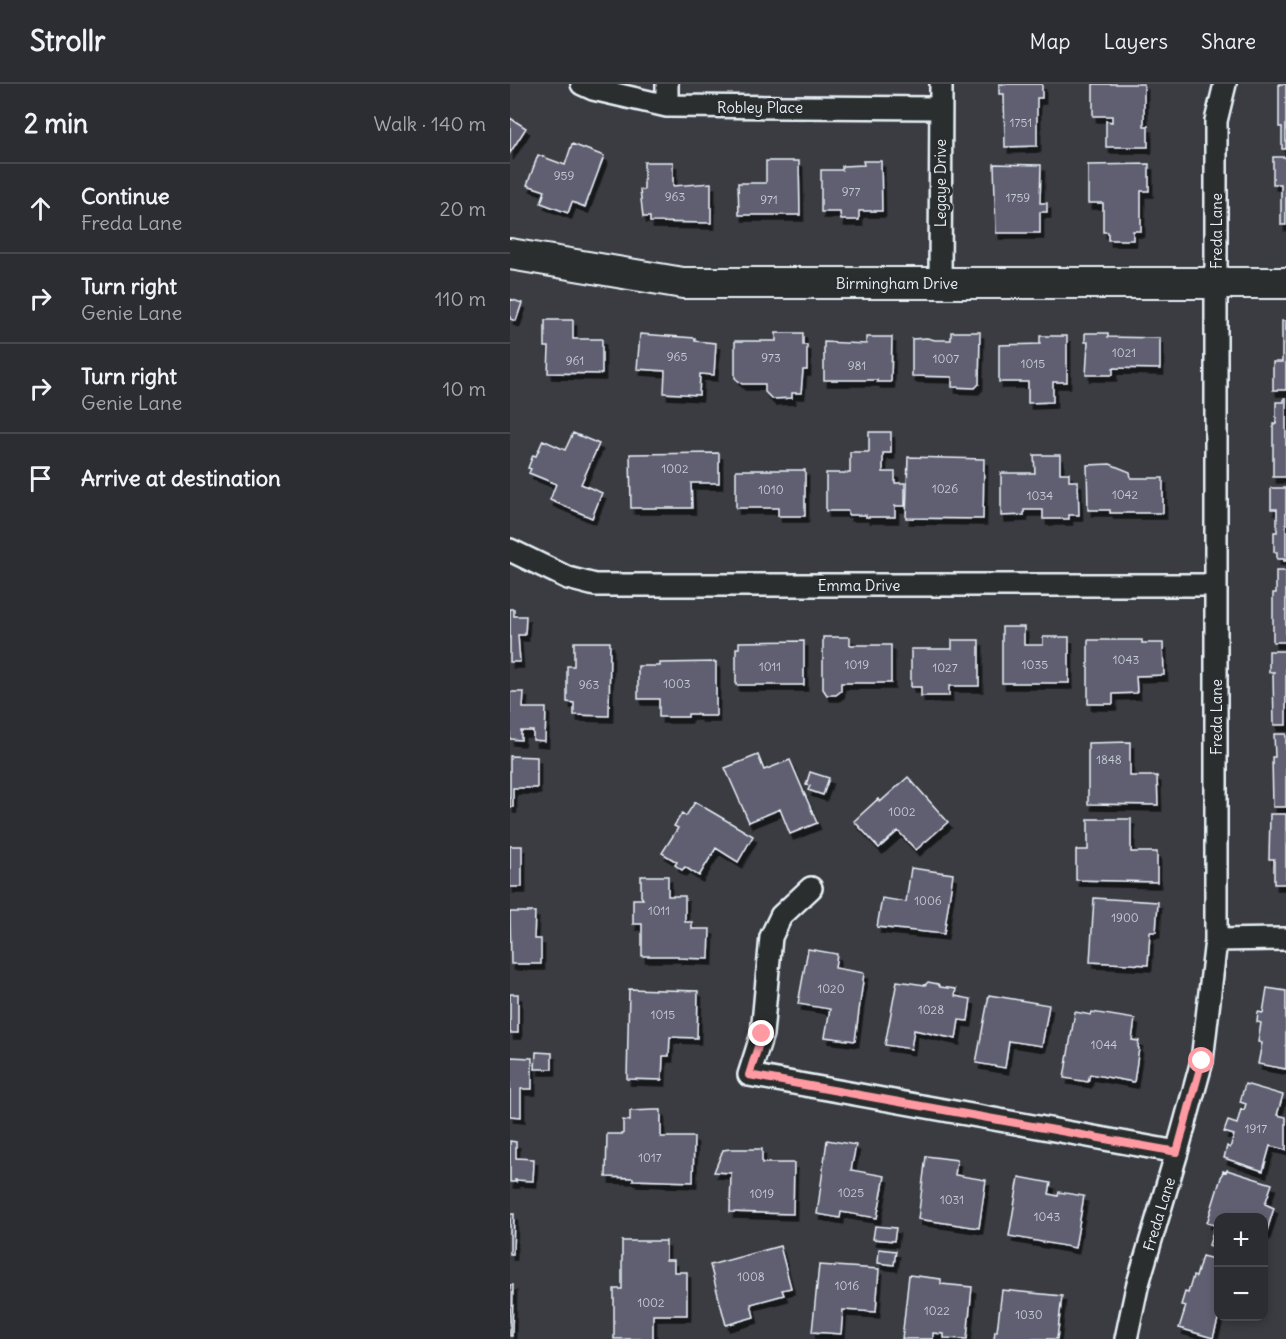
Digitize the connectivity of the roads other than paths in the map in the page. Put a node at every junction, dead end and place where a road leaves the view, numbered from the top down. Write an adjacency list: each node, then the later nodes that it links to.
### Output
1 (582, 84): 5 (street, Robley Place)
2 (667, 84): 5 (street)
3 (941, 84): 6 (street, Legaye Drive)
4 (1225, 84): 9 (street, Freda Lane)
5 (667, 106): 6 (street, Robley Place)
6 (940, 108): 8 (street, Legaye Drive)
7 (510, 254): 8 (main road, Birmingham Drive)
8 (940, 283): 9 (main road, Birmingham Drive)
9 (1216, 283): 10 (main road, Birmingham Drive); 12 (street, Freda Lane)
10 (1286, 283)
11 (510, 550): 12 (street, Emma Drive)
12 (1216, 585): 15 (street, Freda Lane)
13 (811, 888): 16 (street)
14 (1286, 939): 15 (street)
15 (1216, 940): 16 (street, Freda Lane)
16 (1177, 1152): 17 (street, Freda Lane)
17 (1126, 1339)

